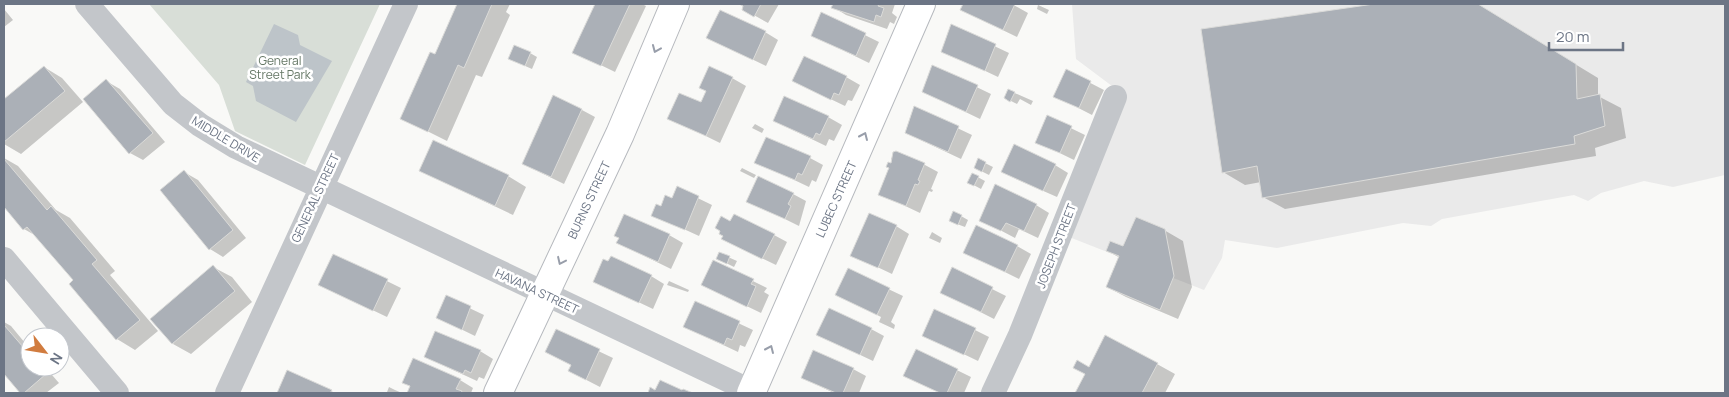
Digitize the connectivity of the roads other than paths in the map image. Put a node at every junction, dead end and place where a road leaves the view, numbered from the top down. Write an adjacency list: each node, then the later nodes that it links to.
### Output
1 (87, 4): 6 (street, MIDDLE DRIVE)
2 (406, 4): 6 (street, GENERAL STREET)
3 (675, 4): 8 (street, BURNS STREET, one-way to 8)
4 (921, 4): 12 (street, LUBEC STREET, one-way to 4)
5 (1115, 97): 13 (street, JOSEPH STREET)
6 (319, 188): 8 (street, HAVANA STREET); 10 (street, GENERAL STREET)
7 (4, 259): 9 (street)
8 (545, 295): 11 (street, BURNS STREET); 12 (street, HAVANA STREET)
9 (117, 393)
10 (228, 393)
11 (498, 393)
12 (752, 393)
13 (993, 393)

